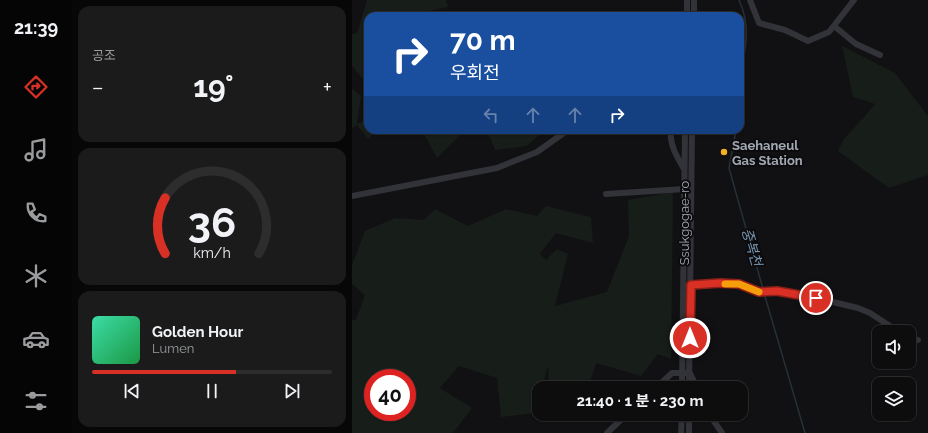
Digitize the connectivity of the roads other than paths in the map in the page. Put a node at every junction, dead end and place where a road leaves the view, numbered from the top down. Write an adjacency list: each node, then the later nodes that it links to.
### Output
1 (687, 0): 5 (street)
2 (694, 0): 6 (street)
3 (750, 0): 7 (street)
4 (854, 0): 7 (street)
5 (687, 12)
6 (694, 12)
7 (834, 26): 8 (street)
8 (880, 55)
9 (562, 134): 16 (street)
10 (670, 134): 13 (street)
11 (685, 134): 13 (street, Ssukgogae-ro)
12 (692, 134): 17 (street, Ssukgogae-ro)
13 (684, 171): 14 (street, Ssukgogae-ro)
14 (684, 189): 15 (street); 19 (street, Ssukgogae-ro)
15 (606, 194)
16 (352, 196)
17 (691, 285): 18 (street); 20 (street, Ssukgogae-ro)
18 (888, 325)
19 (683, 373): 20 (street); 21 (street); 22 (street, Ssukgogae-ro)
20 (690, 373): 23 (street, Ssukgogae-ro); 24 (street)
21 (664, 381)
22 (682, 381)
23 (690, 381)
24 (694, 381)
25 (620, 421): 29 (street)
26 (682, 421): 30 (street)
27 (689, 421): 31 (street)
28 (714, 421): 32 (street)
29 (607, 433)
30 (681, 433)
31 (689, 433)
32 (722, 433)

